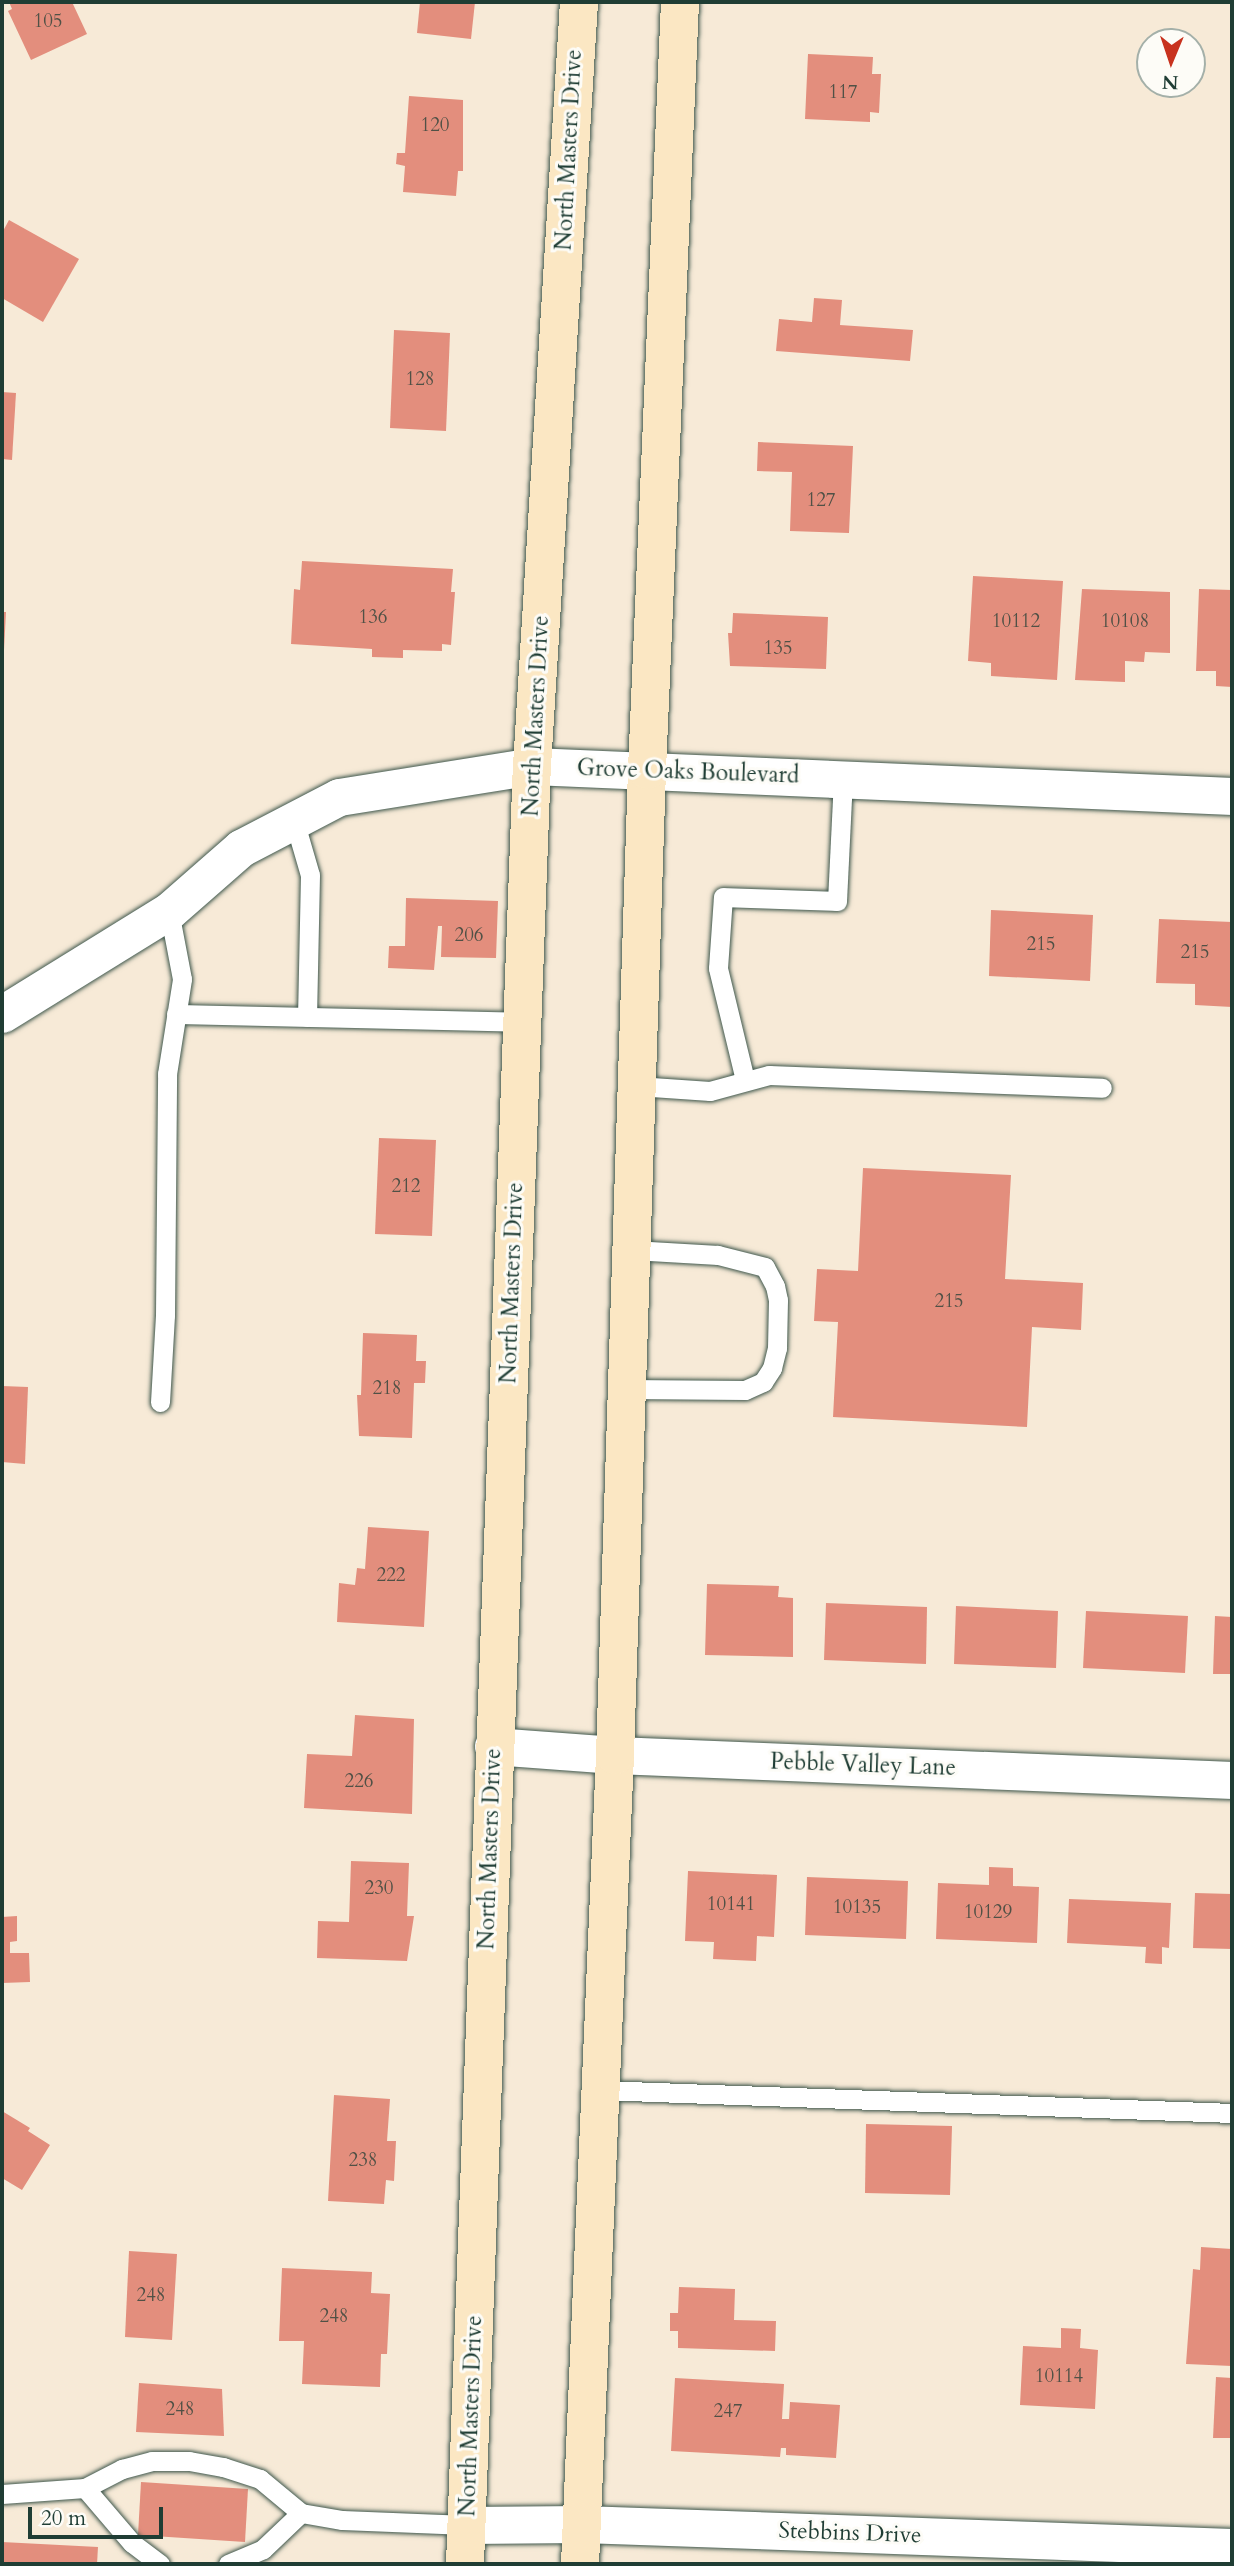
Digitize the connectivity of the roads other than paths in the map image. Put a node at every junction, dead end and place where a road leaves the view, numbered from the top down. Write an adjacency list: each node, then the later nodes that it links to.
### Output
1 (579, 2): 3 (main road, North Masters Drive)
2 (680, 2): 4 (main road)
3 (532, 766): 4 (street, Grove Oaks Boulevard); 7 (street, Grove Oaks Boulevard); 12 (main road, North Masters Drive)
4 (647, 770): 5 (street, Grove Oaks Boulevard); 14 (main road)
5 (844, 778): 6 (street, Grove Oaks Boulevard); 13 (lane)
6 (1232, 796)
7 (294, 820): 8 (street, Grove Oaks Boulevard); 11 (lane)
8 (169, 911): 9 (street, Grove Oaks Boulevard); 10 (lane)
9 (2, 1014)
10 (176, 1014): 11 (lane); 18 (lane)
11 (307, 1017): 12 (lane)
12 (522, 1022): 19 (main road, North Masters Drive)
13 (745, 1080): 14 (lane); 15 (lane)
14 (637, 1086): 16 (main road)
15 (1102, 1088)
16 (632, 1250): 17 (main road); 17 (lane)
17 (627, 1389): 20 (main road)
18 (160, 1402)
19 (493, 1746): 20 (street, Pebble Valley Lane); 28 (main road, North Masters Drive)
20 (615, 1755): 21 (street, Pebble Valley Lane); 22 (main road)
21 (1232, 1780)
22 (600, 2090): 23 (lane); 27 (main road)
23 (1232, 2113)
24 (85, 2488): 25 (lane); 26 (lane); 30 (lane)
25 (2, 2494)
26 (301, 2513): 28 (lane); 31 (lane)
27 (582, 2524): 28 (street, Stebbins Drive); 29 (street, Stebbins Drive); 33 (main road)
28 (467, 2525): 32 (main road, North Masters Drive)
29 (1232, 2547)
30 (160, 2564)
31 (229, 2564)
32 (465, 2564)
33 (580, 2564)

